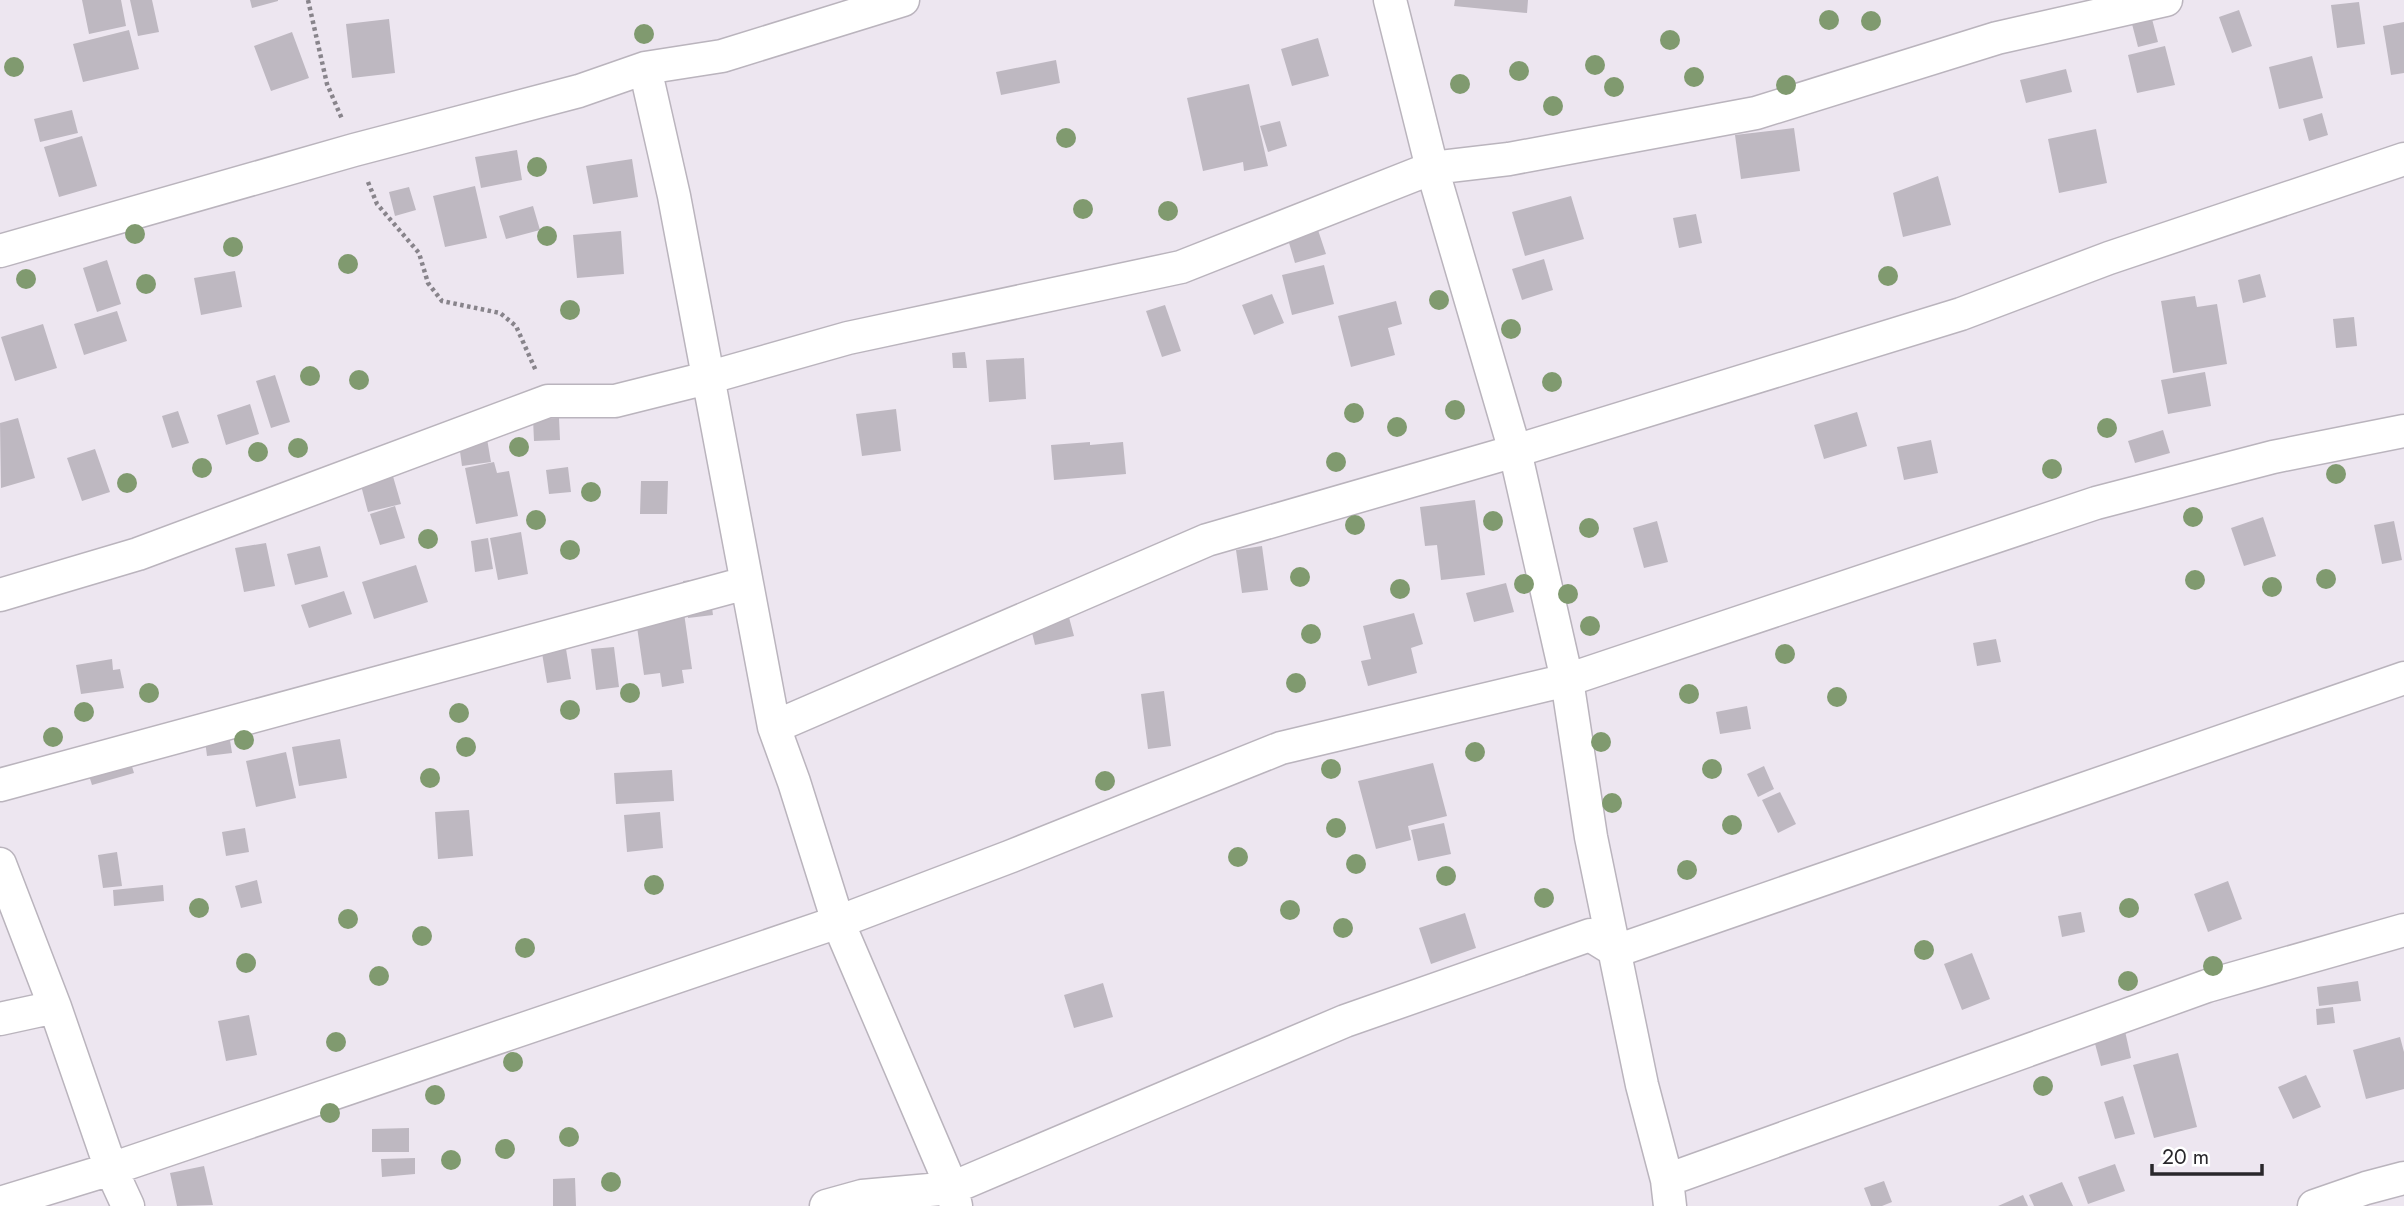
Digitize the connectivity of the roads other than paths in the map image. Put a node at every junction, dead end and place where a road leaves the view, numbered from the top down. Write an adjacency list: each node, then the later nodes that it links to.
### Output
1 (903, 0): 4 (street)
2 (1390, 0): 6 (street)
3 (2166, 0): 6 (street)
4 (645, 68): 7 (street); 8 (street)
5 (2404, 159): 10 (street)
6 (1432, 168): 8 (street); 10 (street)
7 (0, 250)
8 (707, 378): 11 (street); 12 (street)
9 (2404, 431): 14 (street)
10 (1515, 451): 14 (street); 15 (street)
11 (746, 583): 15 (street); 16 (street)
12 (0, 594)
13 (2404, 678): 20 (street)
14 (1567, 680): 18 (street); 20 (street)
15 (774, 727): 18 (street)
16 (0, 785)
17 (0, 864): 21 (street)
18 (838, 922): 23 (street); 26 (street)
19 (2404, 930): 25 (street)
20 (1616, 951): 25 (street); 26 (street)
21 (55, 1007): 22 (street); 23 (street)
22 (0, 1019)
23 (111, 1169): 27 (street); 28 (street)
24 (2404, 1178): 30 (street)
25 (1668, 1193)
26 (954, 1197): 29 (street)
27 (0, 1203)
28 (128, 1206)
29 (826, 1206)
30 (2314, 1206)

